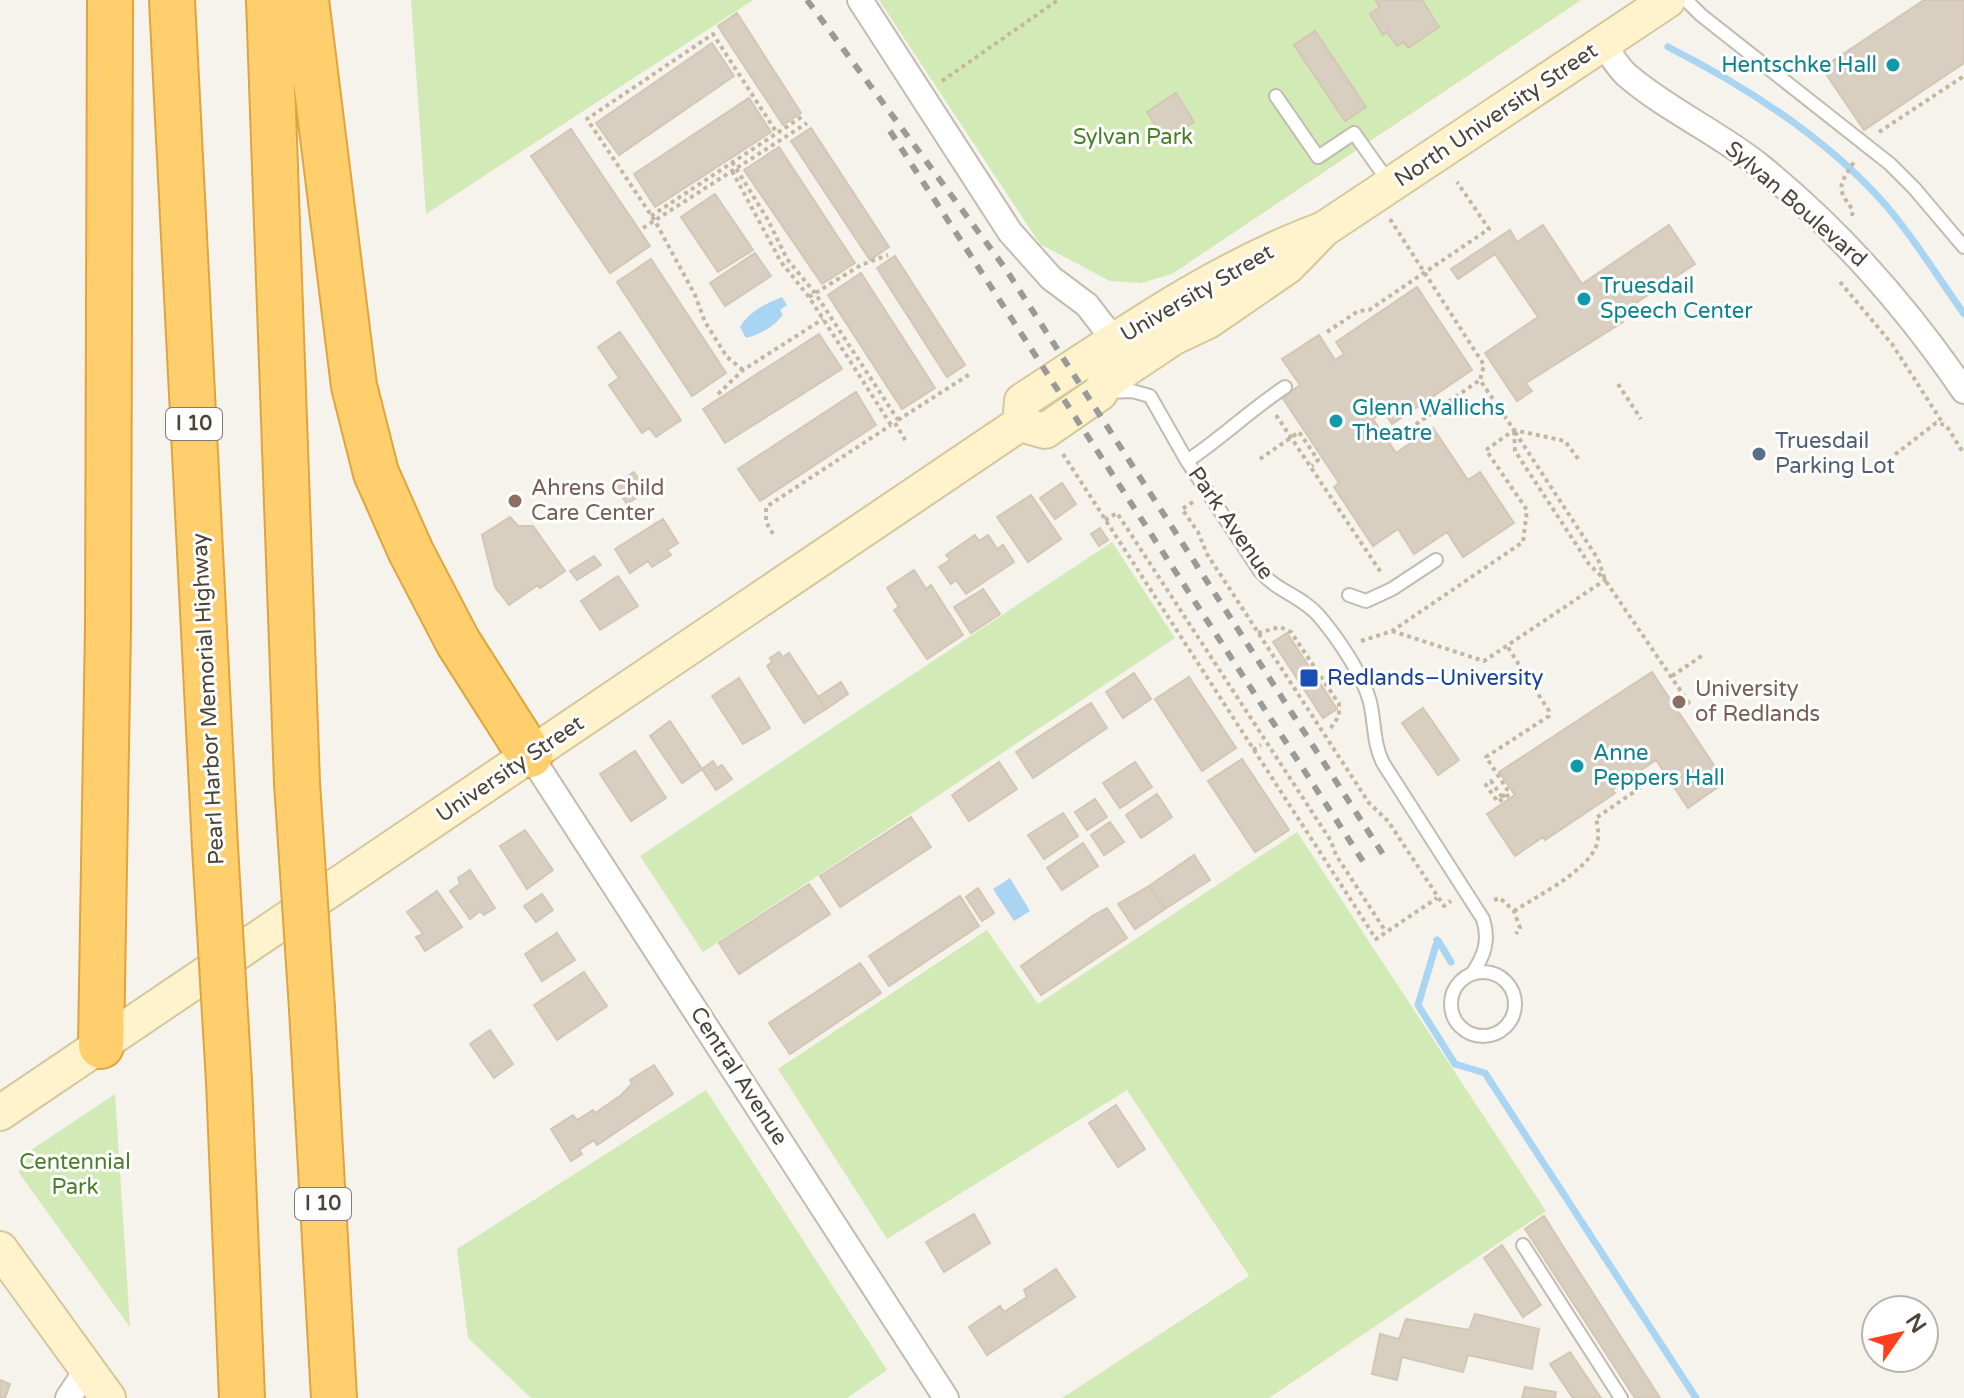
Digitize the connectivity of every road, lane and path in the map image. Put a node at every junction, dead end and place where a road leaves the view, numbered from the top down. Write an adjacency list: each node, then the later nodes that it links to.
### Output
1 (110, 0): 87 (highway)
2 (172, 0): 94 (highway, Pearl Harbor Memorial Highway / I 10, bridge)
3 (269, 0): 95 (highway, I 10, bridge)
4 (306, 0): 77 (highway)
5 (860, 0): 35 (street)
6 (1058, 0): 10 (path)
7 (1668, 0): 9 (street, North University Street)
8 (1686, 0): 27 (lane)
9 (1603, 44): 21 (street, North University Street); 41 (street, Sylvan Boulevard)
10 (955, 72)
11 (1964, 76): 16 (path)
12 (1276, 96): 21 (lane)
13 (803, 116): 15 (path)
14 (807, 123): 19 (path)
15 (777, 133): 18 (path); 22 (path)
16 (1870, 138)
17 (1858, 155): 23 (path)
18 (732, 162): 19 (path); 22 (path)
19 (735, 170): 24 (path); 31 (path); 32 (path)
20 (1457, 182): 29 (path)
21 (1383, 190): 26 (street, North University Street); 29 (path)
22 (650, 216): 24 (path)
23 (1852, 216)
24 (655, 221): 25 (path); 36 (path)
25 (643, 228)
26 (1324, 229): 35 (street, University Street); 42 (street, University Street)
27 (1964, 247)
28 (888, 255): 31 (path)
29 (1425, 270): 34 (path); 38 (path)
30 (1840, 282): 46 (path)
31 (815, 293): 32 (path); 47 (path)
32 (809, 297): 33 (path)
33 (823, 319): 36 (path); 47 (path)
34 (1327, 332)
35 (1114, 340): 48 (street, University Street)
36 (743, 370): 43 (path)
37 (970, 374): 47 (path)
38 (1480, 380): 49 (path); 51 (path)
39 (1618, 384): 45 (path)
40 (1285, 387): 44 (lane)
41 (1964, 391)
42 (1100, 393): 48 (street, University Street); 57 (lane, Park Avenue)
43 (718, 394)
44 (1266, 400): 50 (path); 57 (lane)
45 (1641, 419)
46 (1942, 422): 54 (path); 59 (path)
47 (894, 423): 52 (path); 62 (path)
48 (1020, 424): 77 (street, University Street)
49 (1514, 430): 56 (path); 64 (path); 64 (path); 67 (path)
50 (1291, 437): 55 (path); 58 (path); 58 (path)
51 (1396, 438)
52 (907, 443)
53 (1062, 452): 61 (path)
54 (1964, 454)
55 (1260, 459)
56 (1579, 460)
57 (1187, 461): 86 (lane, Park Avenue)
58 (1311, 467): 65 (path)
59 (1876, 469)
60 (1193, 502): 68 (path)
61 (1105, 520): 76 (path); 84 (path)
62 (773, 534)
63 (1436, 560): 65 (lane)
64 (1605, 580): 70 (path); 72 (path)
65 (1392, 589): 66 (lane)
66 (1349, 595)
67 (1392, 631): 69 (path); 70 (path)
68 (1258, 633): 74 (path); 80 (path)
69 (1358, 642)
70 (1507, 646): 79 (path)
71 (1703, 655): 72 (path)
72 (1671, 677): 73 (path)
73 (1691, 706)
74 (1330, 729)
75 (1261, 745): 76 (path)
76 (1253, 750): 84 (path)
77 (530, 755): 87 (street, University Street); 96 (street, Central Avenue)
78 (1650, 781): 83 (path)
79 (1513, 792)
80 (1437, 898): 82 (path); 84 (path)
81 (1494, 900): 83 (path)
82 (1451, 901)
83 (1514, 911): 85 (path)
84 (1386, 932)
85 (1516, 934)
86 (1472, 974): 86 (lane, Park Avenue)
87 (101, 1046): 88 (street, University Street)
88 (0, 1113)
89 (1523, 1245): 97 (lane)
90 (0, 1249): 91 (street)
91 (88, 1368): 92 (street); 93 (street)
92 (68, 1398)
93 (108, 1398)
94 (242, 1398)
95 (334, 1398)
96 (946, 1398)
97 (1621, 1398)

